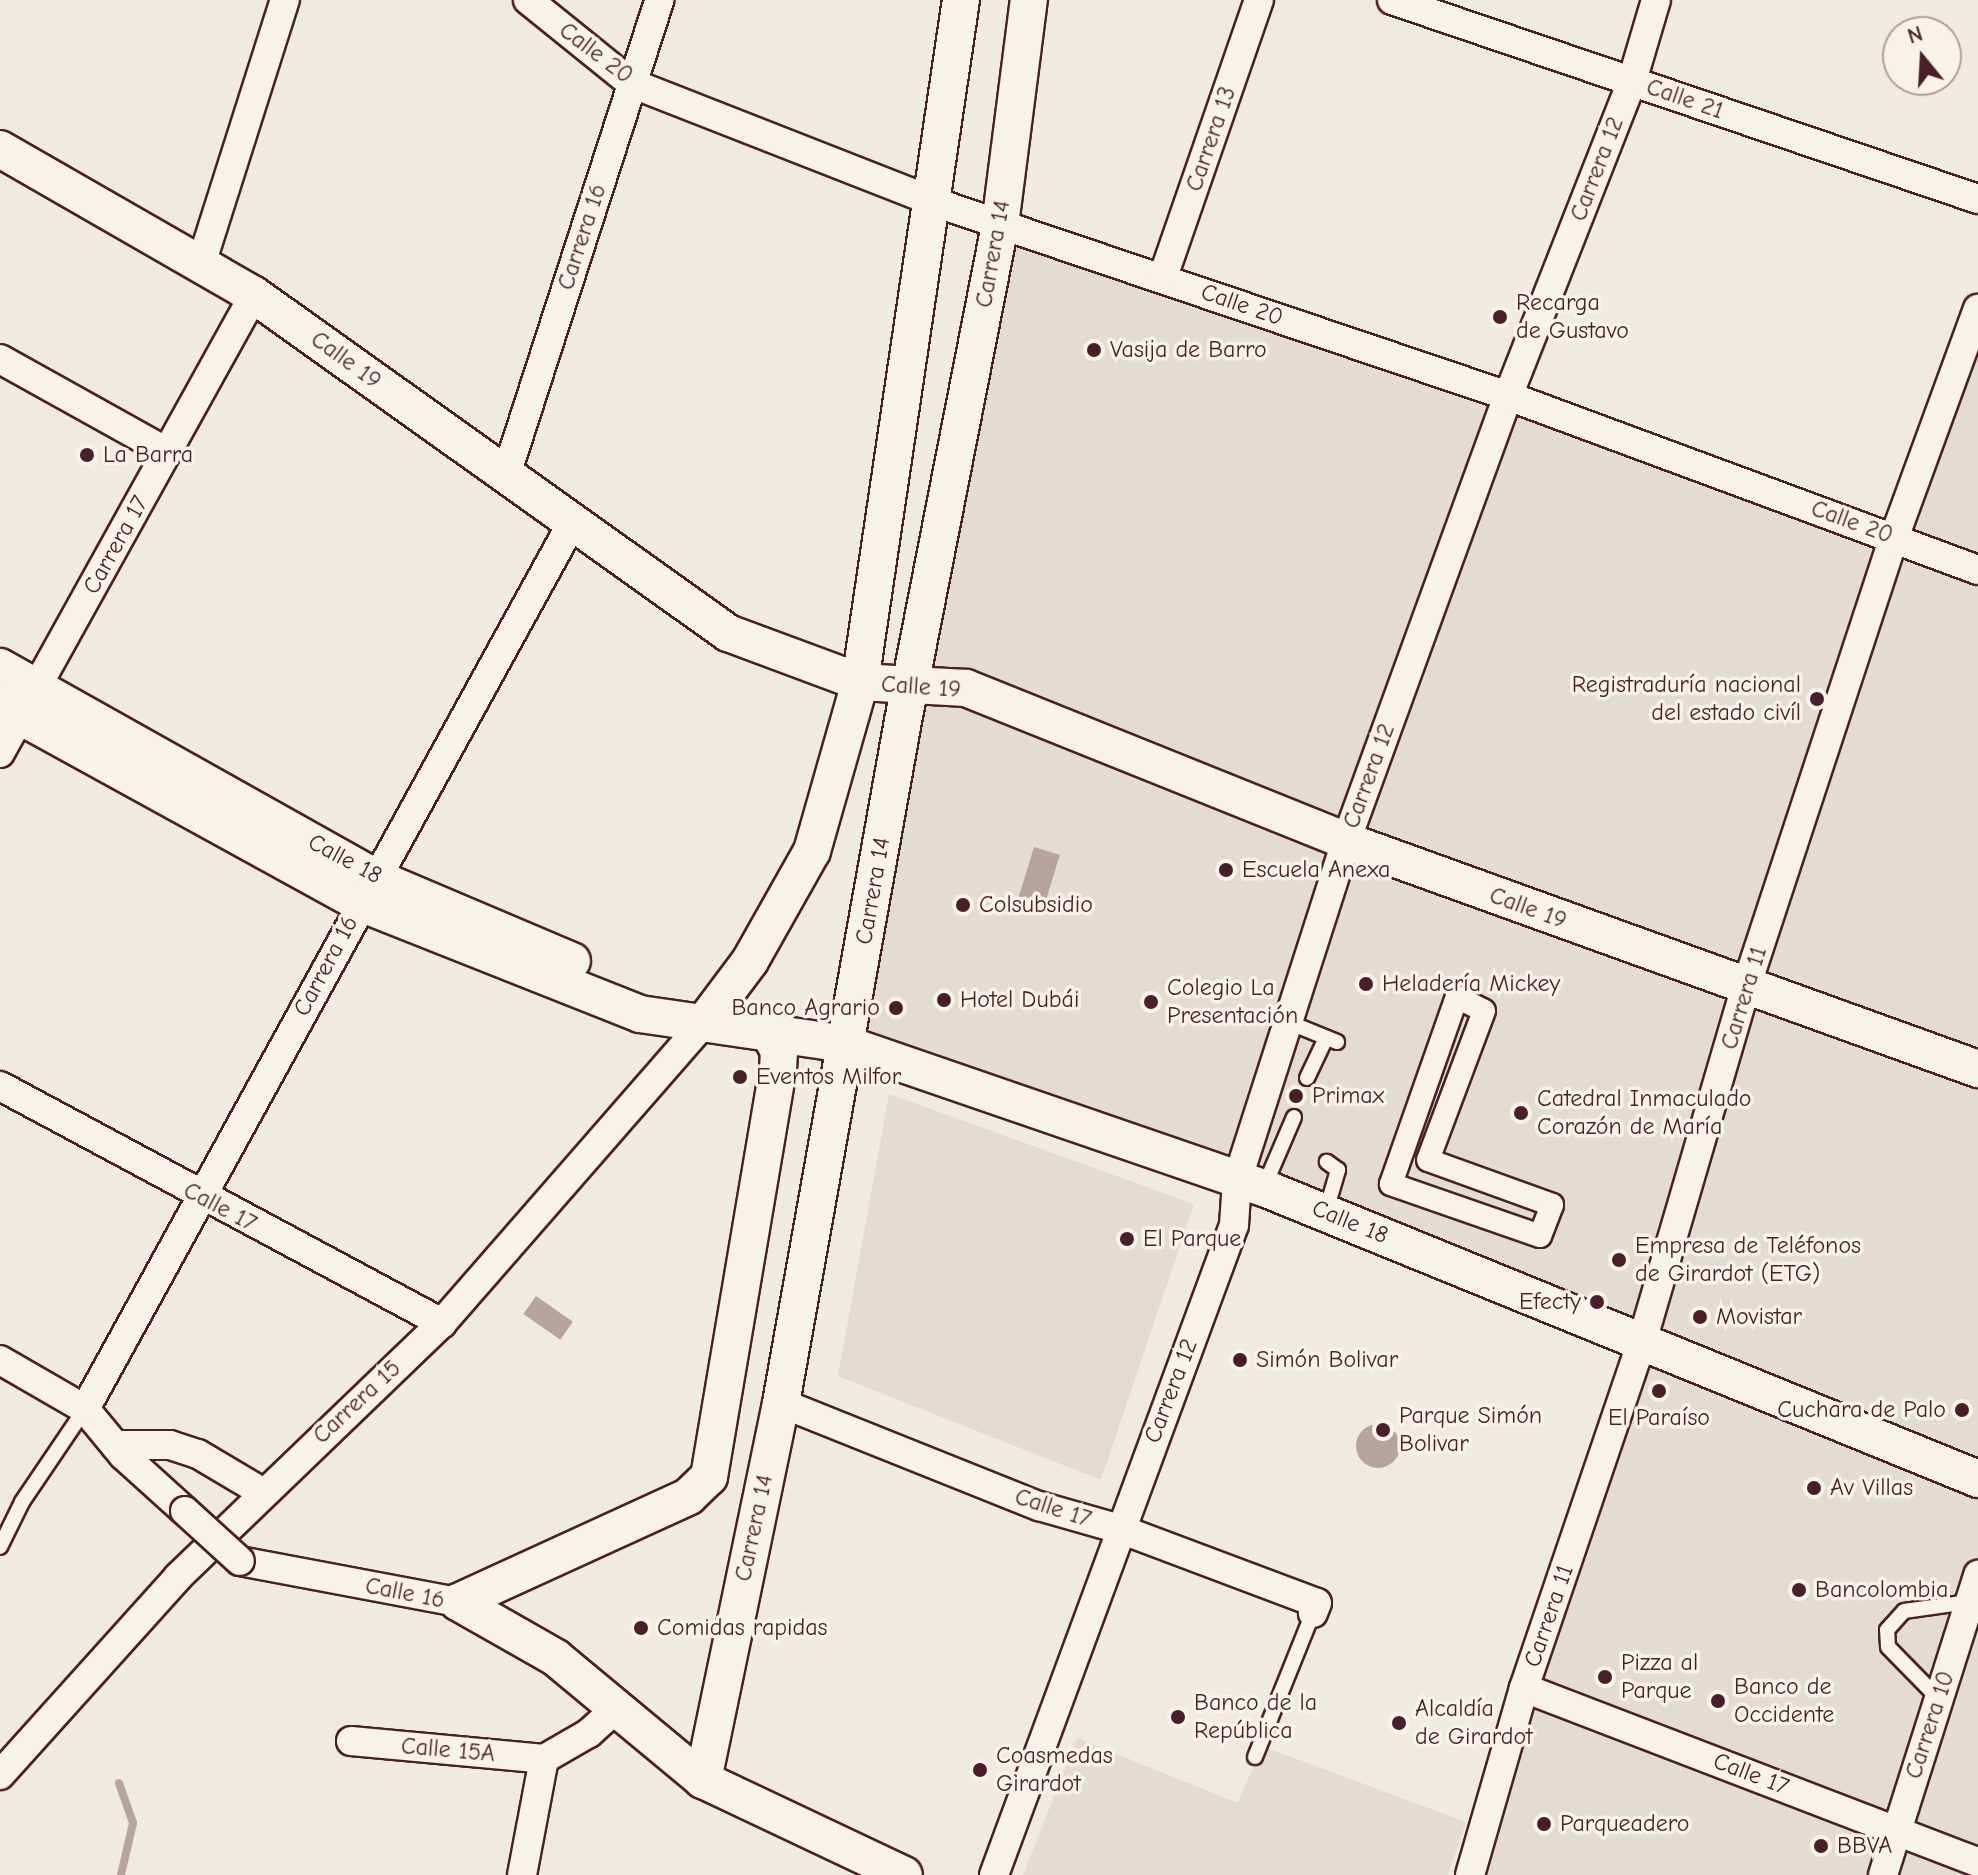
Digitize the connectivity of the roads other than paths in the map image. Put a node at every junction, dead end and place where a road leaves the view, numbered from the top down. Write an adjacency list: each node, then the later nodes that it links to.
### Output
1 (285, 0): 15 (street)
2 (528, 0): 10 (street, Calle 20)
3 (659, 0): 10 (street, Carrera 16)
4 (961, 0): 13 (street)
5 (1029, 0): 14 (street, Carrera 14)
6 (1259, 0): 16 (street, Carrera 13)
7 (1392, 0): 9 (street, Calle 21)
8 (1656, 0): 9 (street, Carrera 12)
9 (1632, 81): 12 (street, Calle 21); 20 (street, Carrera 12)
10 (631, 83): 13 (street, Calle 20); 22 (street, Carrera 16)
11 (0, 149): 15 (street, Calle 19)
12 (1978, 199)
13 (934, 202): 14 (street, Calle 20); 27 (street)
14 (1000, 225): 16 (street, Calle 20); 28 (street, Carrera 14)
15 (202, 261): 17 (street, Calle 19)
16 (1163, 277): 20 (street, Calle 20)
17 (254, 295): 21 (street, Carrera 17); 22 (street, Calle 19)
18 (1978, 309): 24 (street, Carrera 11)
19 (0, 359): 21 (street)
20 (1508, 396): 24 (street, Calle 20); 31 (street, Carrera 12)
21 (167, 452): 29 (street, Carrera 17)
22 (506, 475): 23 (street, Calle 19)
23 (571, 525): 27 (street, Calle 19); 32 (street, Carrera 16)
24 (1894, 538): 25 (street, Calle 20); 33 (street, Carrera 11)
25 (1978, 570)
26 (0, 667): 29 (street, Calle 18)
27 (860, 682): 28 (street, Calle 19); 34 (street)
28 (910, 688): 31 (street, Calle 19); 37 (street, Carrera 14)
29 (19, 703): 30 (street, Carrera 17); 32 (street, Calle 18)
30 (0, 753)
31 (1346, 841): 33 (street, Calle 19); 35 (street, Carrera 12)
32 (367, 890): 34 (street, Calle 18); 44 (street, Carrera 16)
33 (1746, 987): 38 (street, Calle 19); 48 (street, Carrera 11)
34 (705, 1021): 36 (street, Calle 18); 47 (street, Carrera 15)
35 (1288, 1022): 39 (lane); 43 (street, Carrera 12)
36 (767, 1029): 37 (street, Calle 18); 58 (street)
37 (845, 1044): 43 (street, Calle 18); 50 (street, Carrera 14)
38 (1978, 1069)
39 (1307, 1078)
40 (0, 1086): 44 (street, Calle 17)
41 (1294, 1117): 43 (lane)
42 (1327, 1162): 46 (lane)
43 (1250, 1185): 46 (street, Calle 18); 55 (street, Carrera 12)
44 (202, 1198): 47 (street, Calle 17); 51 (street, Carrera 16)
45 (1552, 1205): 45 (street)
46 (1326, 1211): 48 (street, Calle 18)
47 (442, 1323): 54 (street, Carrera 15)
48 (1641, 1345): 53 (street, Calle 18); 61 (street, Carrera 11)
49 (0, 1360): 51 (street, Calle 16)
50 (781, 1403): 55 (street, Calle 17); 68 (street, Carrera 14)
51 (85, 1409): 52 (street, Calle 16); 56 (lane)
52 (115, 1445): 54 (street); 58 (street, Calle 16, bridge)
53 (1978, 1479)
54 (262, 1492): 67 (street, Carrera 15)
55 (1120, 1529): 60 (street, Calle 17); 73 (street, Carrera 12)
56 (0, 1547)
57 (1978, 1575): 59 (street, Carrera 10)
58 (458, 1602): 63 (street, Calle 16)
59 (1969, 1602): 62 (street, Carrera 10); 62 (lane)
60 (1313, 1613): 65 (lane)
61 (1524, 1688): 69 (street, Calle 17); 74 (street, Carrera 11)
62 (1938, 1698): 69 (street, Carrera 10)
63 (618, 1707): 66 (street); 68 (street, Calle 16)
64 (351, 1741): 66 (street, Calle 15A)
65 (1255, 1757)
66 (544, 1759): 71 (street)
67 (0, 1775)
68 (703, 1780): 72 (street, Calle 16)
69 (1895, 1830): 70 (street, Calle 17); 75 (street, Carrera 10)
70 (1978, 1862)
71 (522, 1875)
72 (904, 1875)
73 (994, 1875)
74 (1470, 1875)
75 (1883, 1875)

